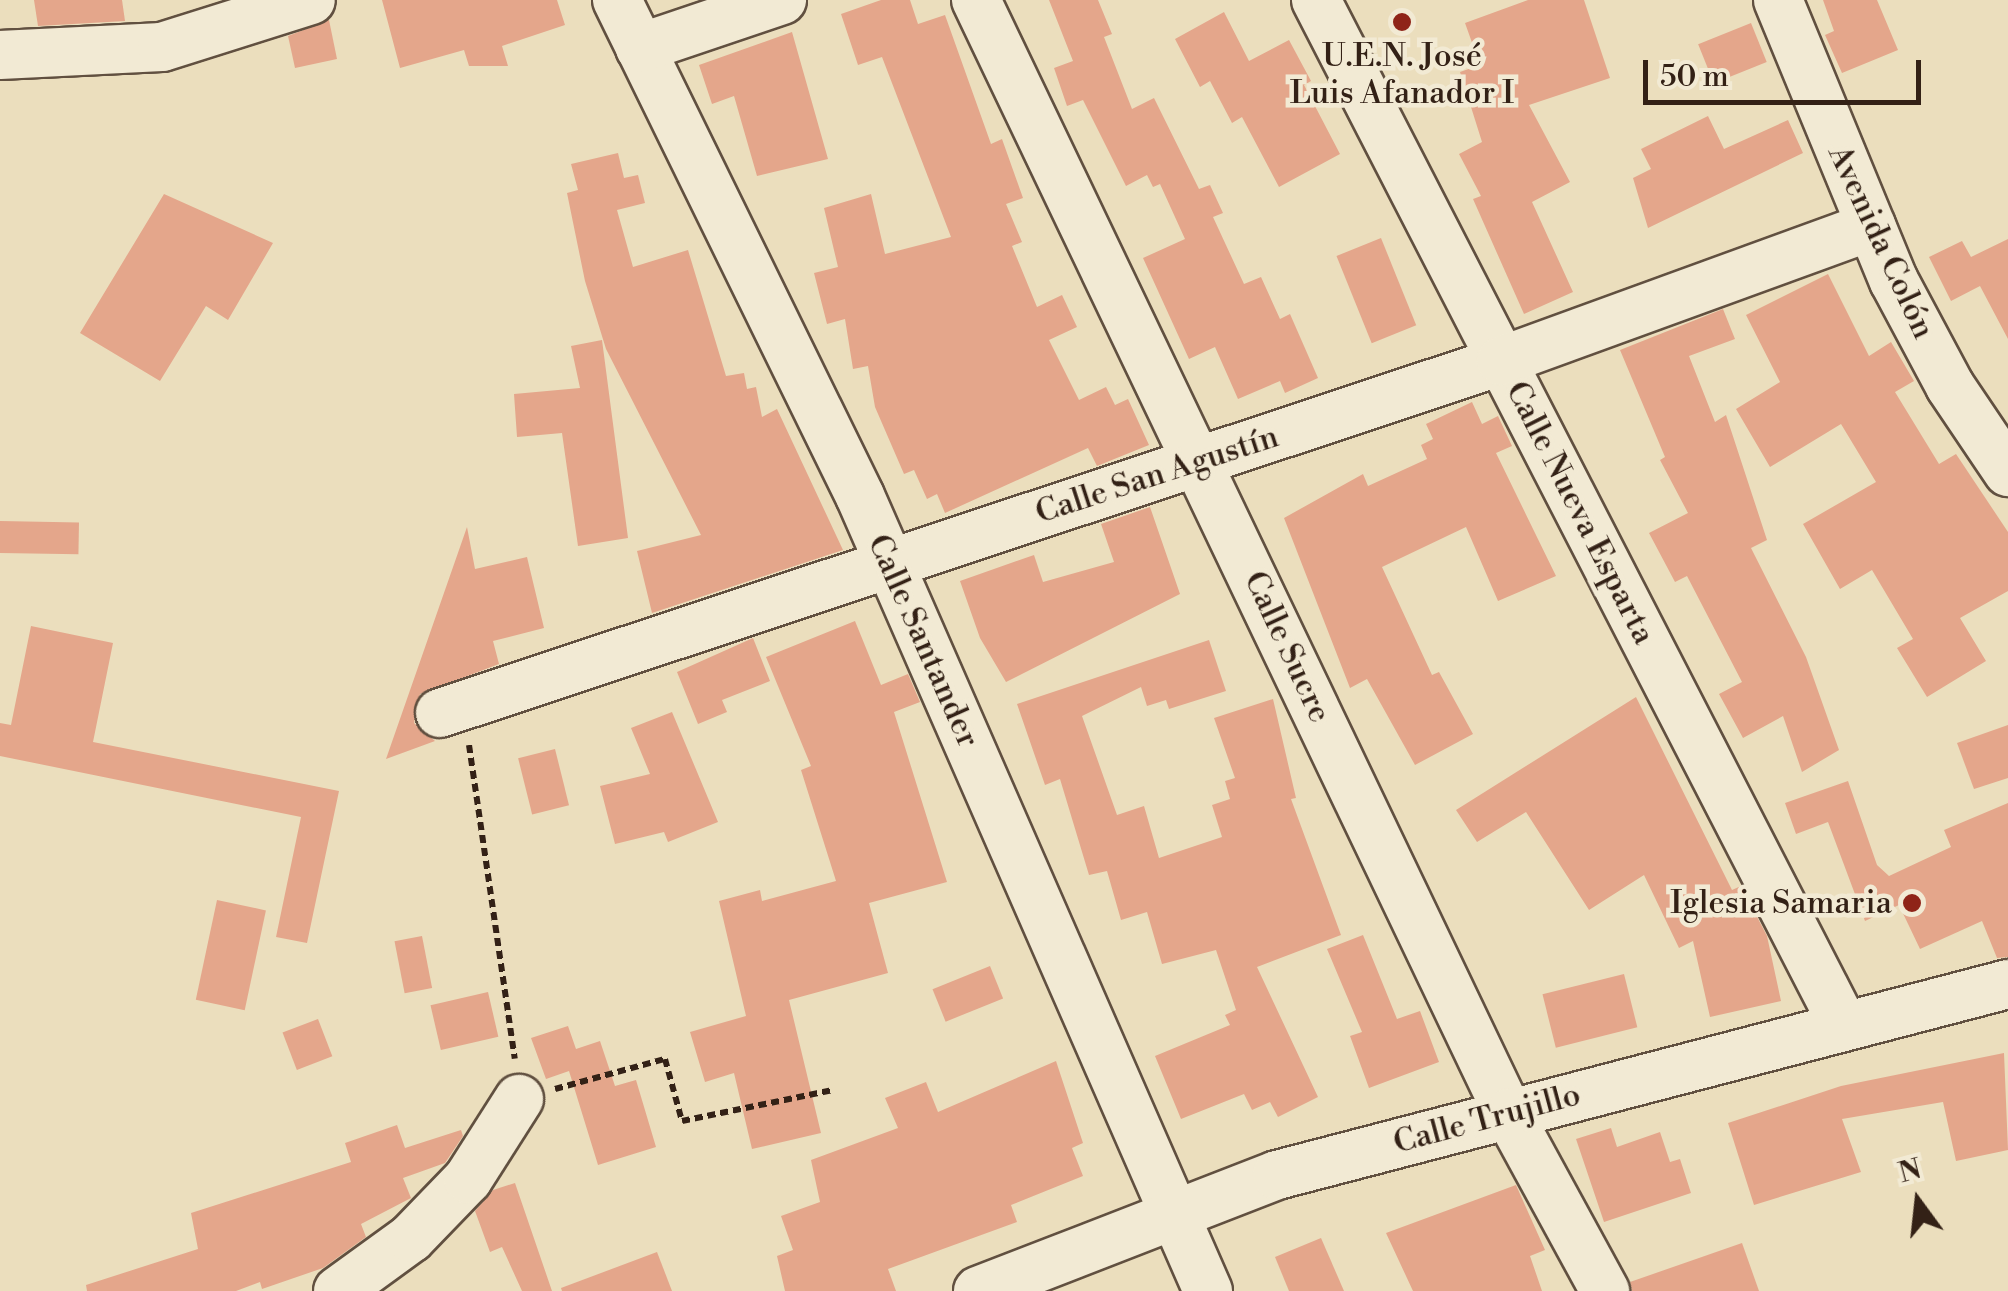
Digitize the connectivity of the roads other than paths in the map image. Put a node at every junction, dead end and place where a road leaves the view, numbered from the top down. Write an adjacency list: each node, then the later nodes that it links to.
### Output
1 (616, 0): 7 (street, Calle Santander)
2 (782, 0): 7 (street)
3 (976, 0): 11 (street, Calle Sucre)
4 (1316, 0): 10 (street, Calle Nueva Esparta)
5 (1778, 0): 9 (street, Avenida Colón)
6 (297, 2): 8 (street)
7 (640, 48): 13 (street, Calle Santander)
8 (0, 55)
9 (1871, 226): 10 (street, Calle San Agustín); 12 (street, Avenida Colón)
10 (1501, 360): 11 (street, Calle San Agustín); 16 (street, Calle Nueva Esparta)
11 (1199, 461): 13 (street, Calle San Agustín); 18 (street, Calle Sucre)
12 (2008, 472)
13 (890, 564): 14 (street, Calle San Agustín); 19 (street, Calle Santander)
14 (451, 709)
15 (2008, 984): 16 (street, Calle Trujillo)
16 (1844, 1026): 18 (street, Calle Trujillo)
17 (519, 1099): 21 (street)
18 (1508, 1113): 19 (street, Calle Trujillo); 25 (street, Calle Sucre)
19 (1174, 1212): 20 (street, Calle Trujillo); 24 (street, Calle Santander)
20 (1097, 1243): 22 (street, Calle Trujillo); 23 (street)
21 (338, 1291)
22 (978, 1291)
23 (1084, 1291)
24 (1208, 1291)
25 (1605, 1291)

